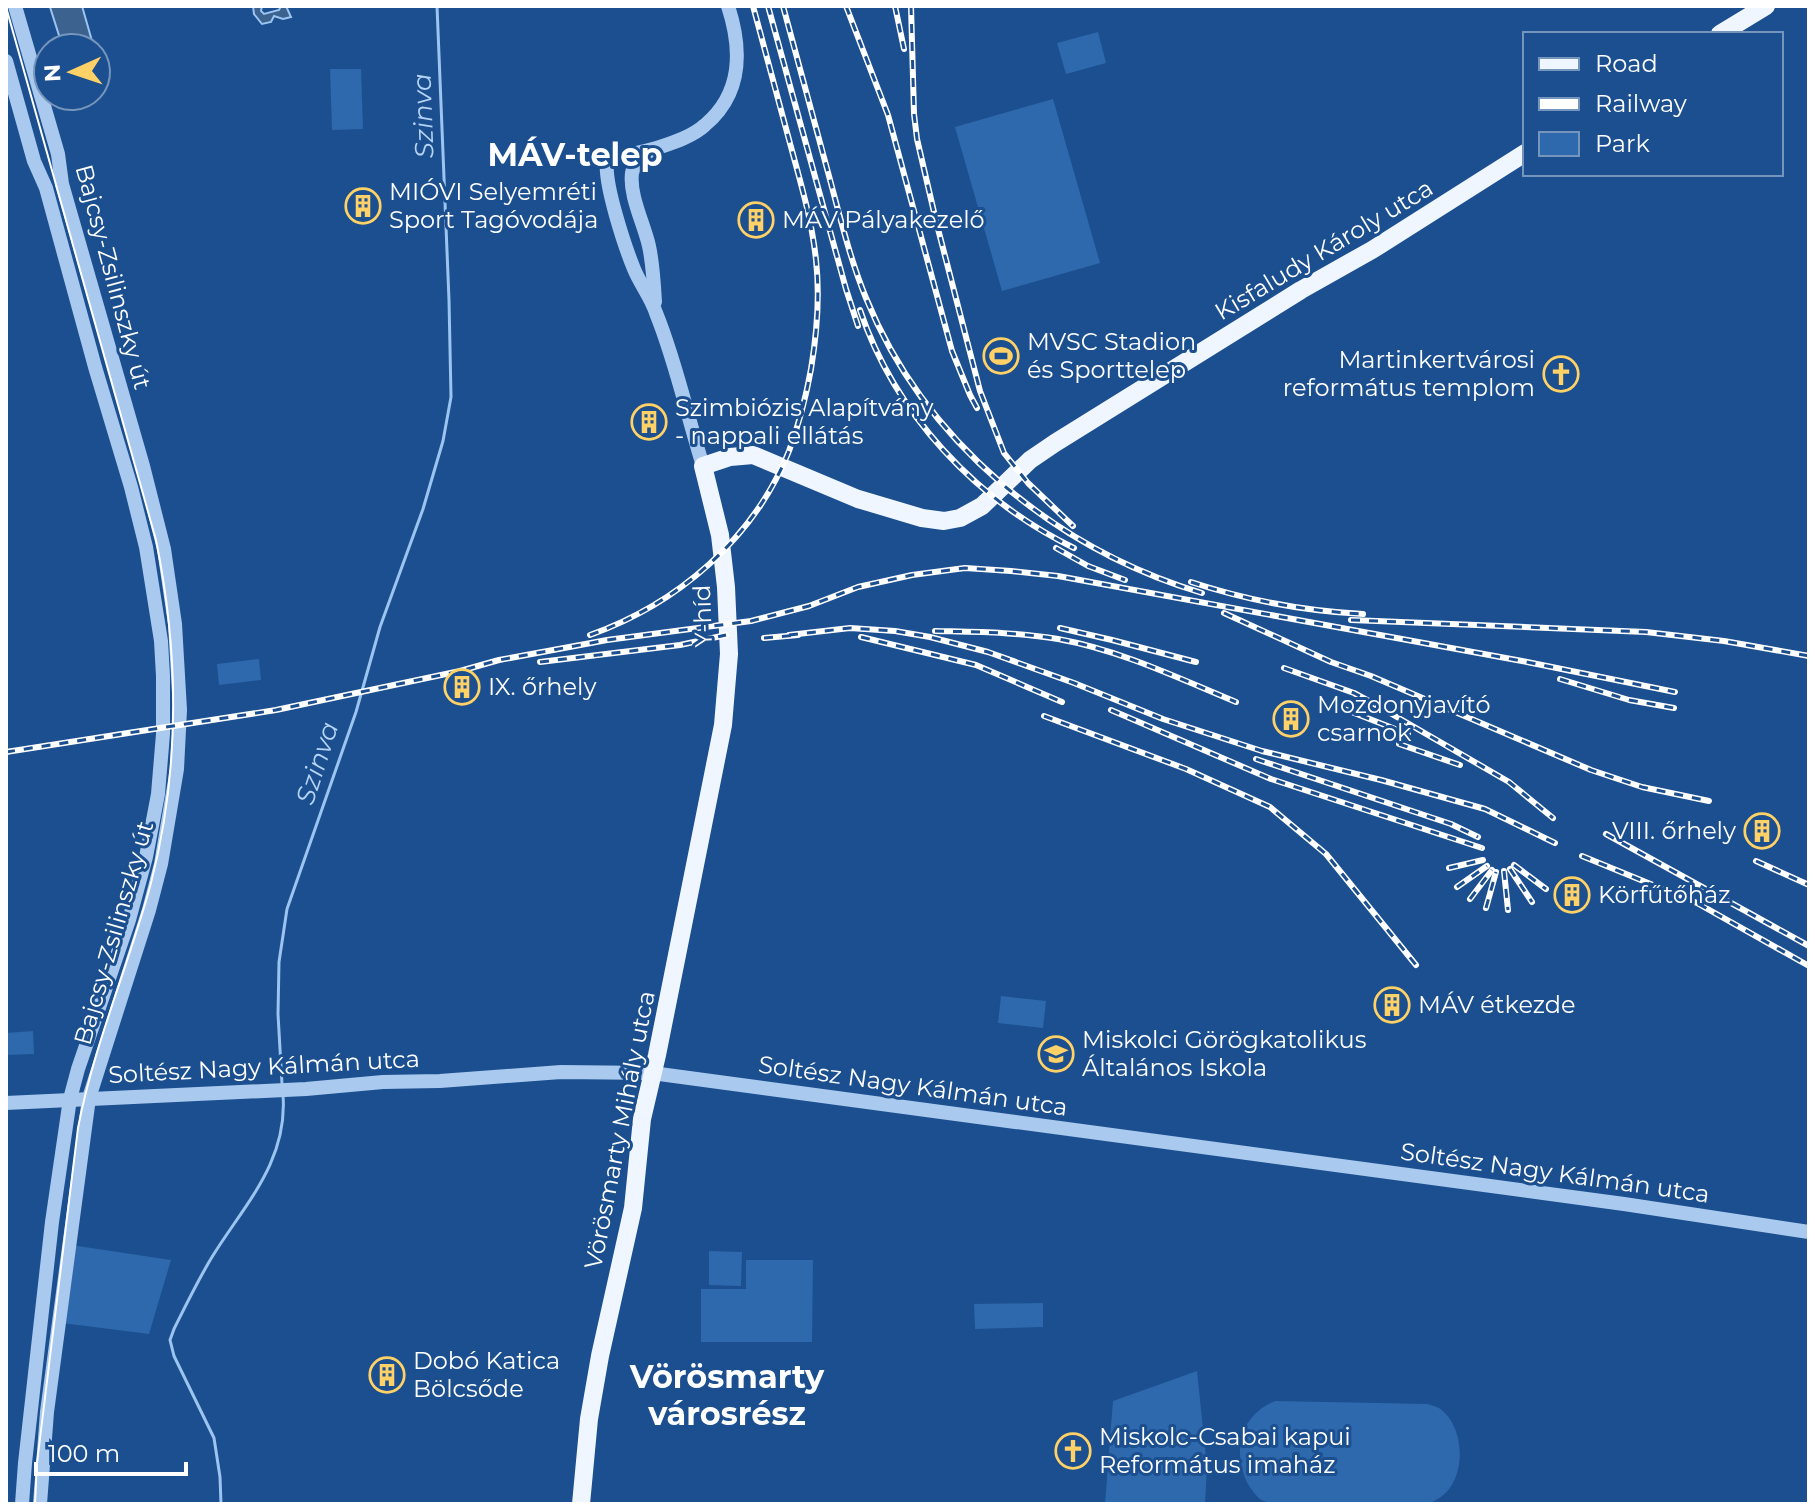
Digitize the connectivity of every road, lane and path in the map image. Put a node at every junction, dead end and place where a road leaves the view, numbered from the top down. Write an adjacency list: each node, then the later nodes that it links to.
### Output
1 (15, 6): 12 (street, Bajcsy-Zsilinszky út)
2 (728, 6): 6 (street)
3 (1766, 6): 4 (main road)
4 (1723, 32)
5 (6, 61): 13 (street, Bajcsy-Zsilinszky út)
6 (653, 149): 8 (street); 8 (street)
7 (1523, 154): 9 (main road, Kisfaludy Károly utca)
8 (656, 311): 9 (street, Y-híd)
9 (703, 466): 10 (main road, Y-híd)
10 (715, 766): 11 (main road, Vörösmarty Mihály utca)
11 (652, 1073): 12 (street, Soltész Nagy Kálmán utca); 15 (street, Soltész Nagy Kálmán utca); 18 (main road, Vörösmarty Mihály utca)
12 (89, 1098): 13 (street, Soltész Nagy Kálmán utca); 17 (street, Bajcsy-Zsilinszky út)
13 (70, 1099): 14 (street, Soltész Nagy Kálmán utca); 16 (street, Bajcsy-Zsilinszky út)
14 (6, 1103)
15 (1809, 1232)
16 (22, 1504)
17 (40, 1504)
18 (581, 1504)

